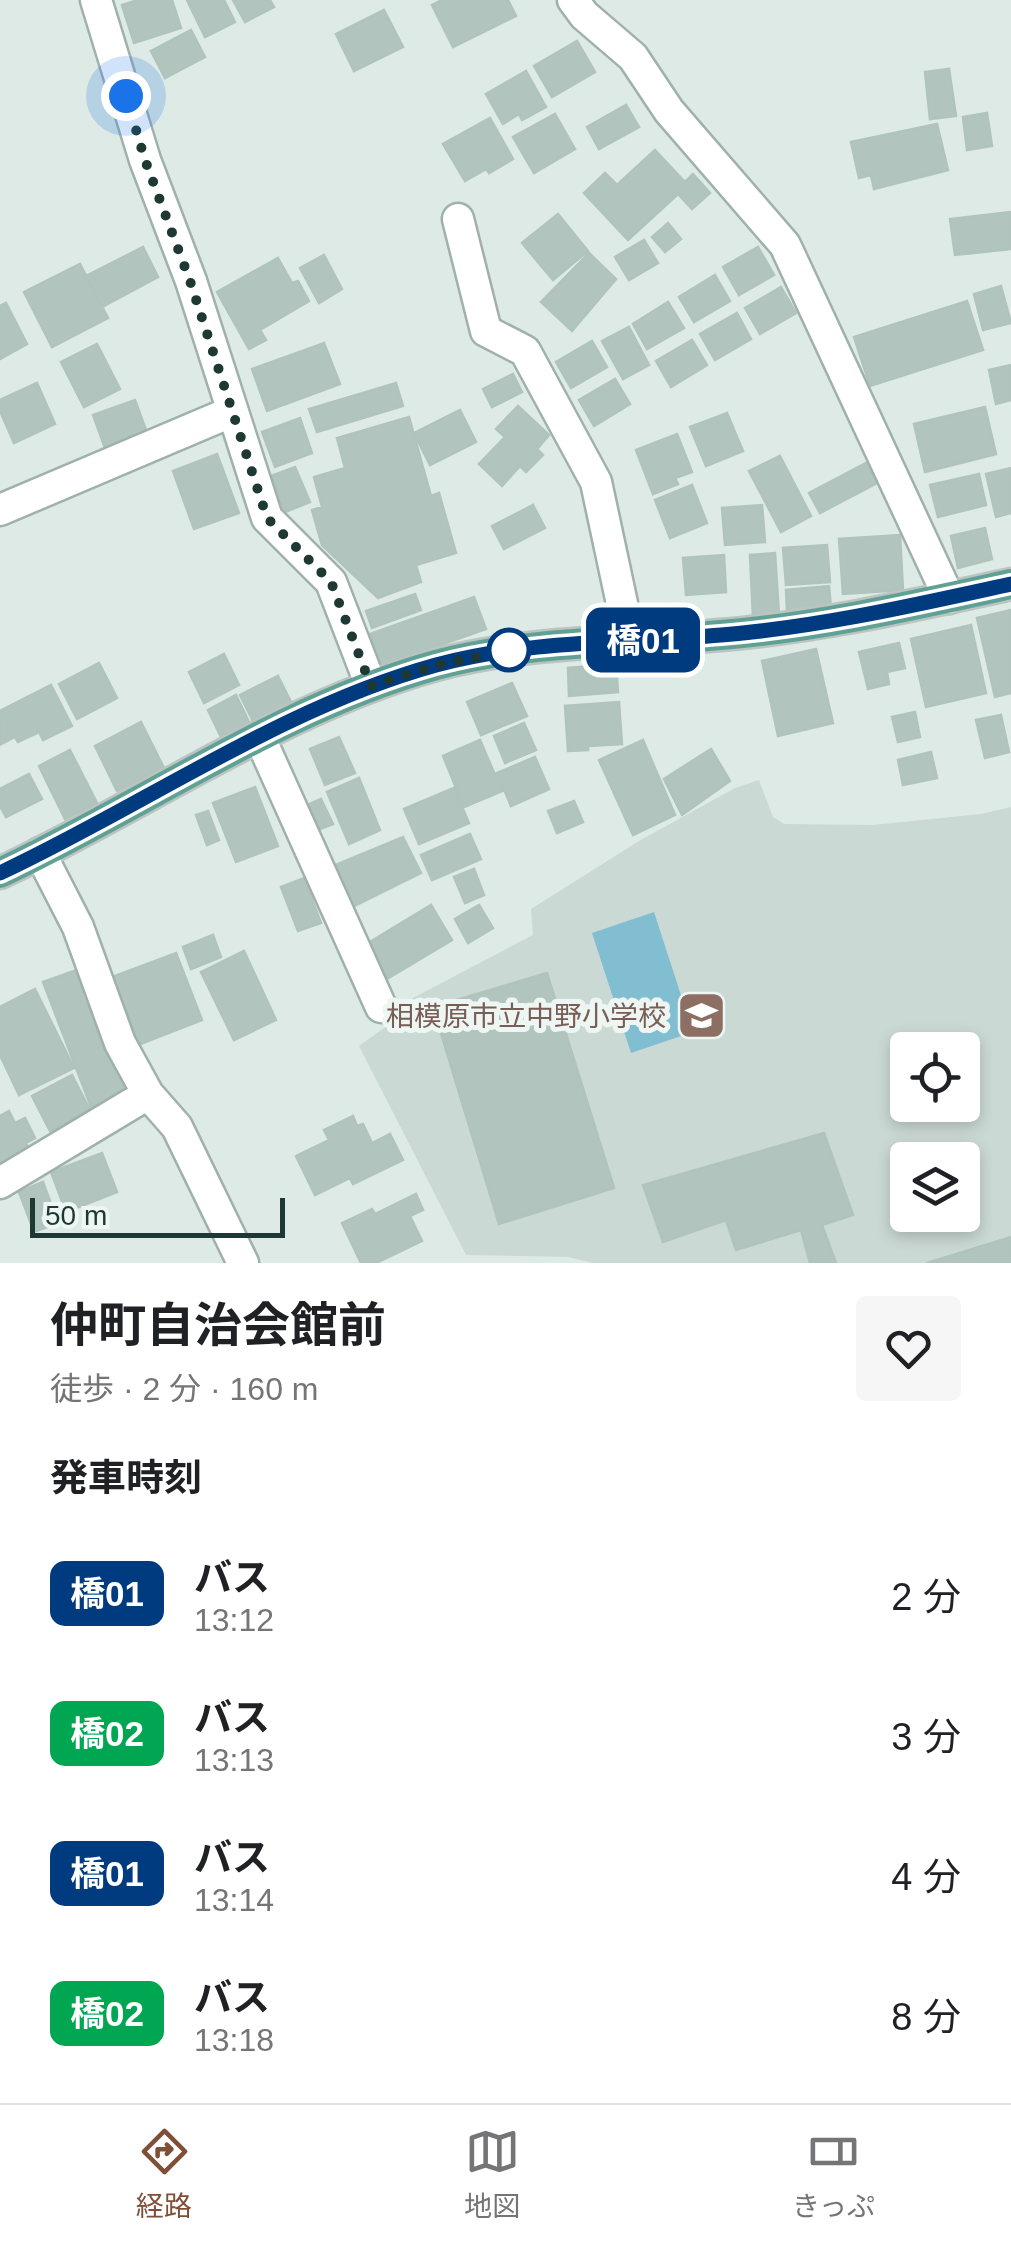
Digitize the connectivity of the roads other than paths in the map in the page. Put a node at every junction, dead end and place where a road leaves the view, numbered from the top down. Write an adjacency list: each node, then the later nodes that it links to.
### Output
1 (96, 0): 4 (street)
2 (573, 0): 7 (street)
3 (458, 219): 8 (street)
4 (231, 412): 5 (street); 9 (street)
5 (0, 510)
6 (1011, 584): 7 (main road)
7 (950, 598): 8 (main road)
8 (630, 641): 9 (main road)
9 (371, 686): 10 (main road)
10 (260, 738): 11 (main road); 13 (street)
11 (40, 853): 12 (main road); 14 (street)
12 (0, 872)
13 (381, 1007)
14 (148, 1094): 15 (street); 16 (street)
15 (0, 1183)
16 (243, 1263)

